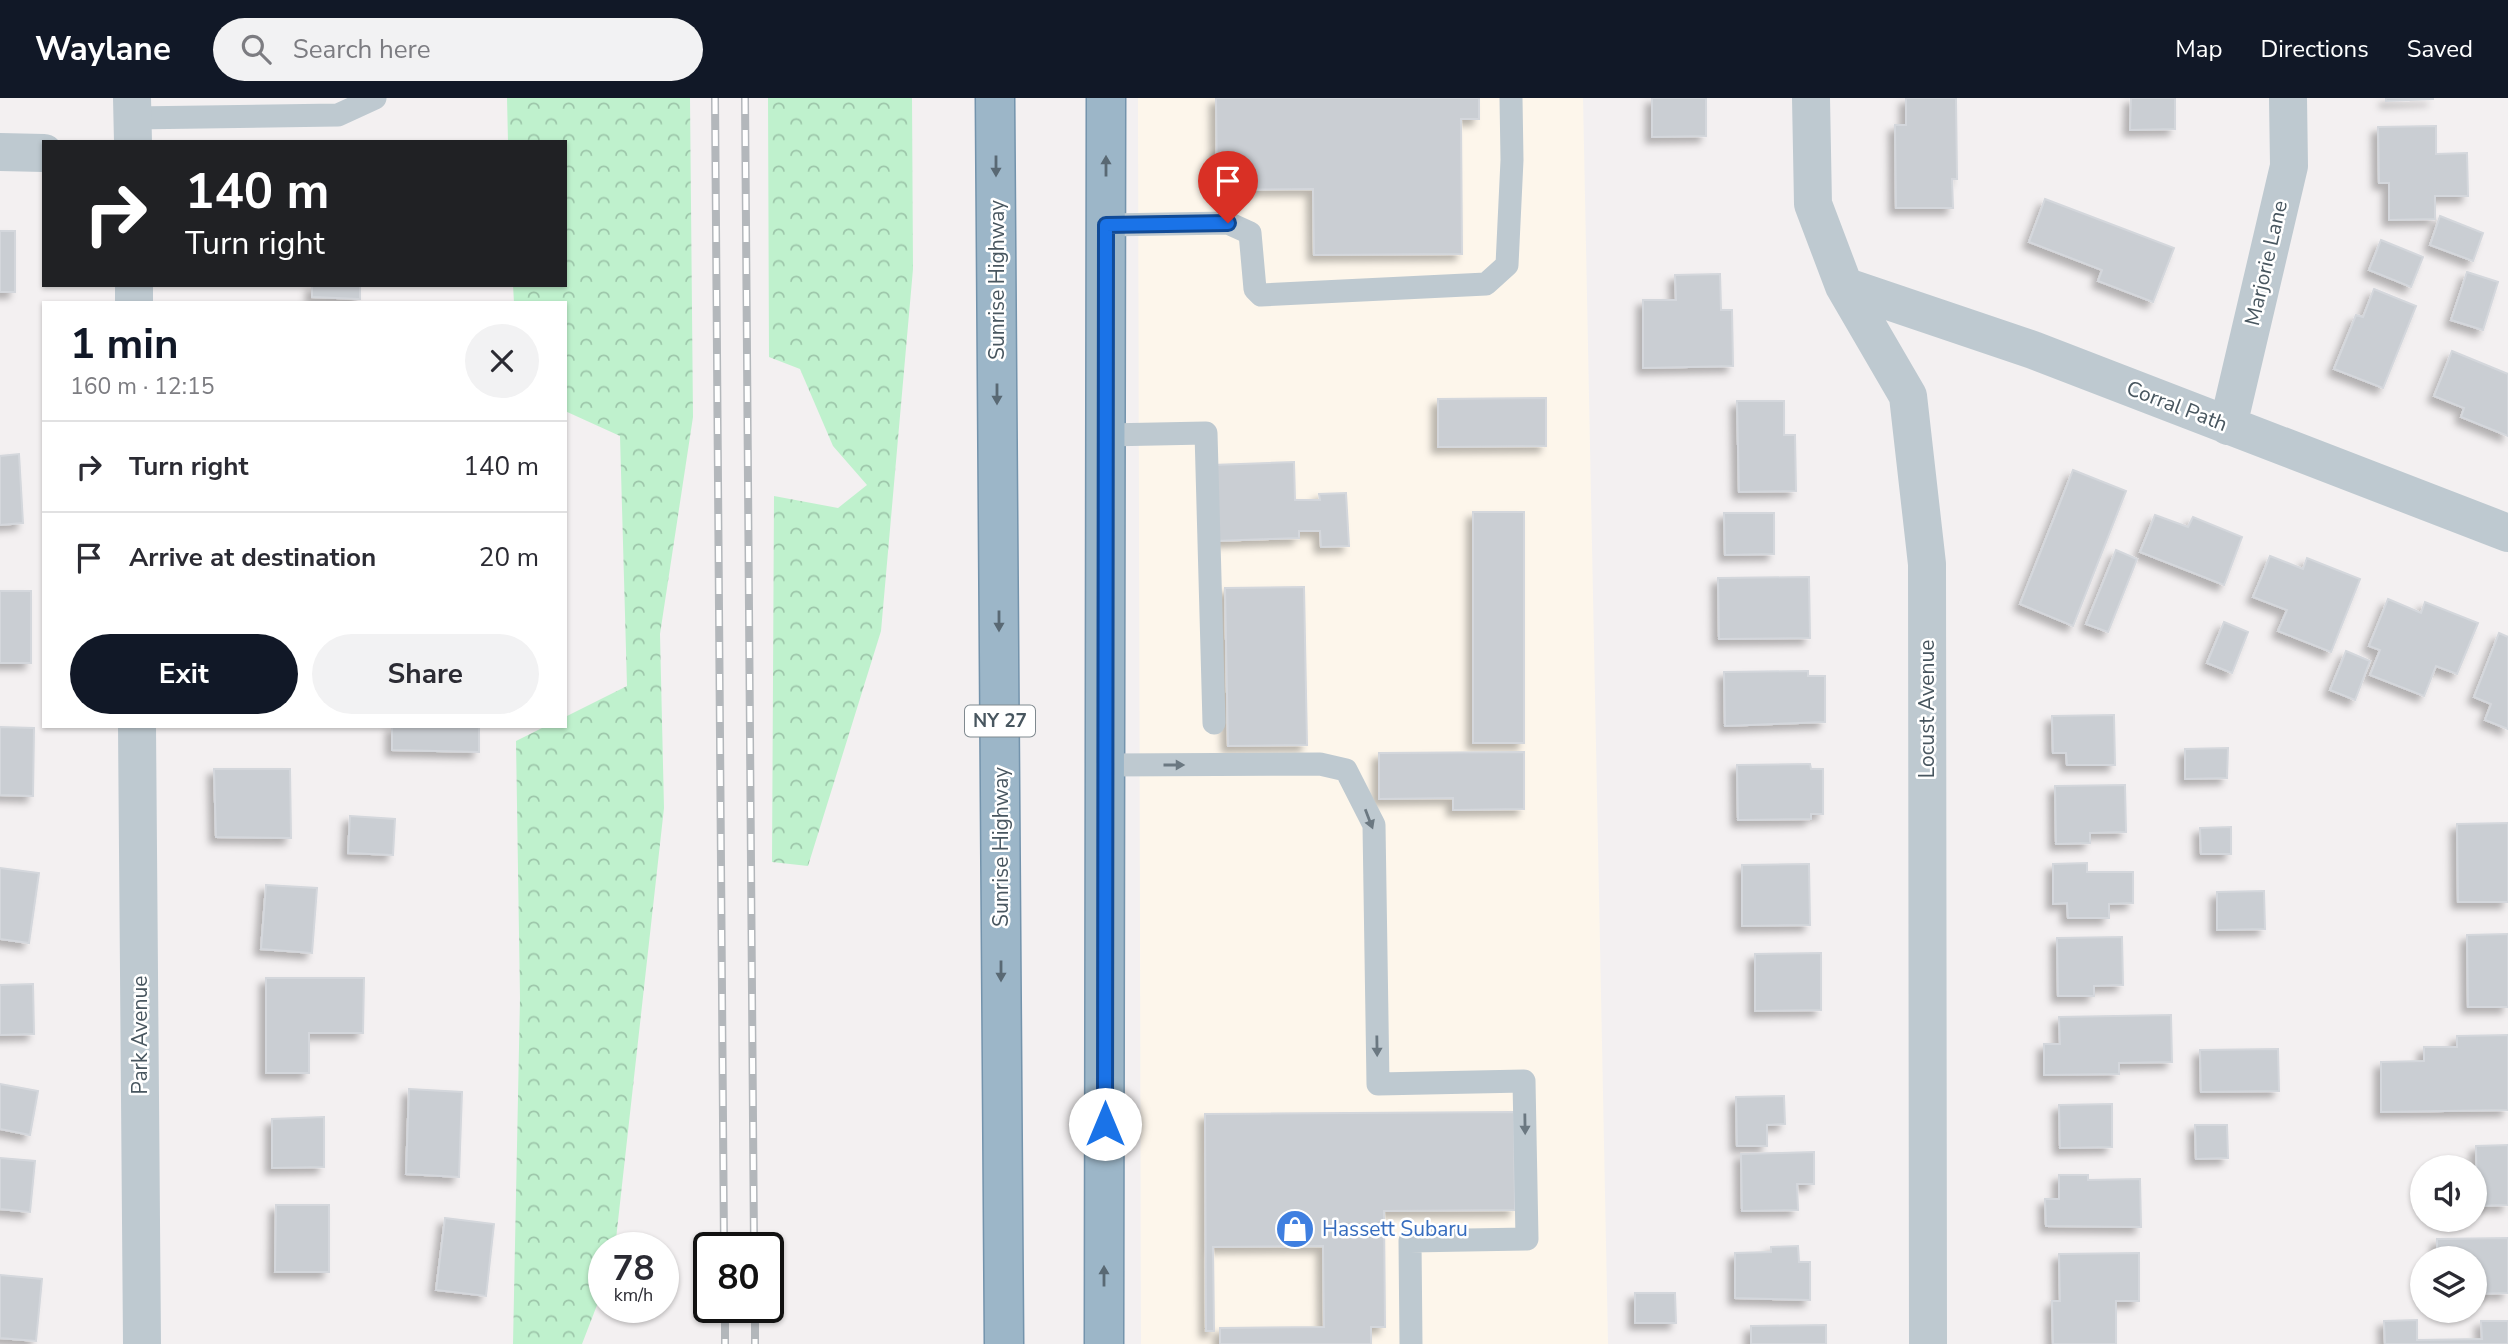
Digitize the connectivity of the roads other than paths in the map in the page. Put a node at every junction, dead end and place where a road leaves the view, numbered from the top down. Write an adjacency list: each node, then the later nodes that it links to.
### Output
1 (375, 98): 7 (lane)
2 (995, 98): 20 (highway, Sunrise Highway / NY 27, one-way to 20)
3 (1106, 98): 11 (highway, one-way to 3)
4 (1511, 98): 11 (lane)
5 (1811, 98): 12 (street, Locust Avenue)
6 (2288, 98): 13 (street, Marjorie Lane)
7 (208, 107): 8 (lane)
8 (132, 119)
9 (0, 152): 10 (street)
10 (42, 152)
11 (1106, 225): 14 (highway)
12 (1844, 286): 13 (street, Corral Path); 23 (street, Locust Avenue)
13 (2228, 426): 15 (street, Corral Path)
14 (1106, 435): 16 (lane); 18 (highway)
15 (2508, 533)
16 (1214, 723)
17 (137, 728): 19 (street, Park Avenue)
18 (1105, 765): 21 (highway, one-way to 18); 22 (lane, one-way to 22)
19 (142, 1344)
20 (1004, 1344)
21 (1104, 1344)
22 (1411, 1344)
23 (1928, 1344)

